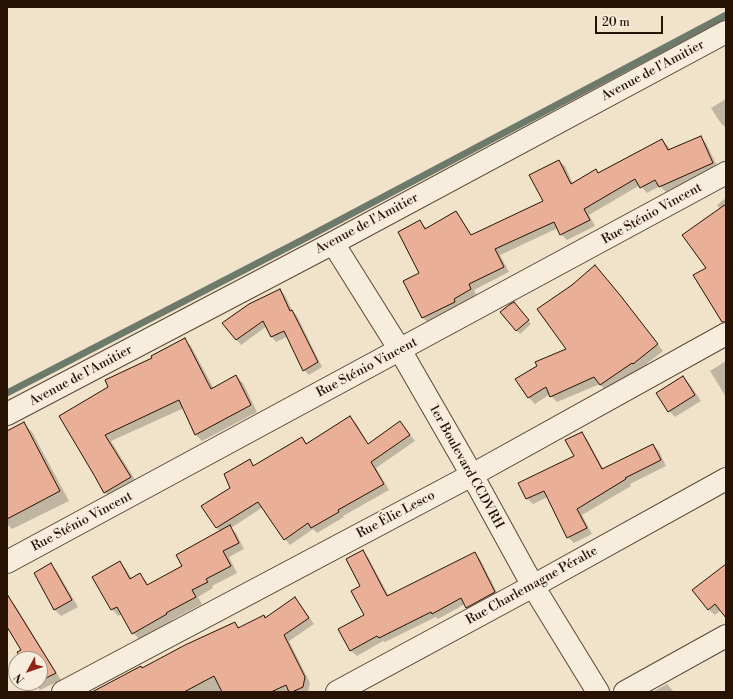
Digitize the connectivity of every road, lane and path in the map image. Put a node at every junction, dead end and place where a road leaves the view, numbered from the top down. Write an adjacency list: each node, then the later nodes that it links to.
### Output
1 (726, 32): 3 (street, Avenue de l'Amitier)
2 (726, 173): 5 (street, Rue Sténio Vincent)
3 (333, 242): 5 (street, 1er Boulevard CCDVRH); 6 (street, Avenue de l'Amitier)
4 (726, 334): 7 (street, Rue Élie Lesco)
5 (400, 350): 7 (street, 1er Boulevard CCDVRH); 9 (street, Rue Sténio Vincent)
6 (7, 414)
7 (472, 475): 10 (street, 1er Boulevard CCDVRH); 12 (street, Rue Élie Lesco)
8 (726, 479): 10 (street, Rue Charlemagne Péralte)
9 (7, 562)
10 (533, 586): 13 (street, Rue Charlemagne Péralte); 14 (street, 1er Boulevard CCDVRH)
11 (726, 636): 15 (street)
12 (64, 692)
13 (337, 692)
14 (598, 692)
15 (625, 692)

